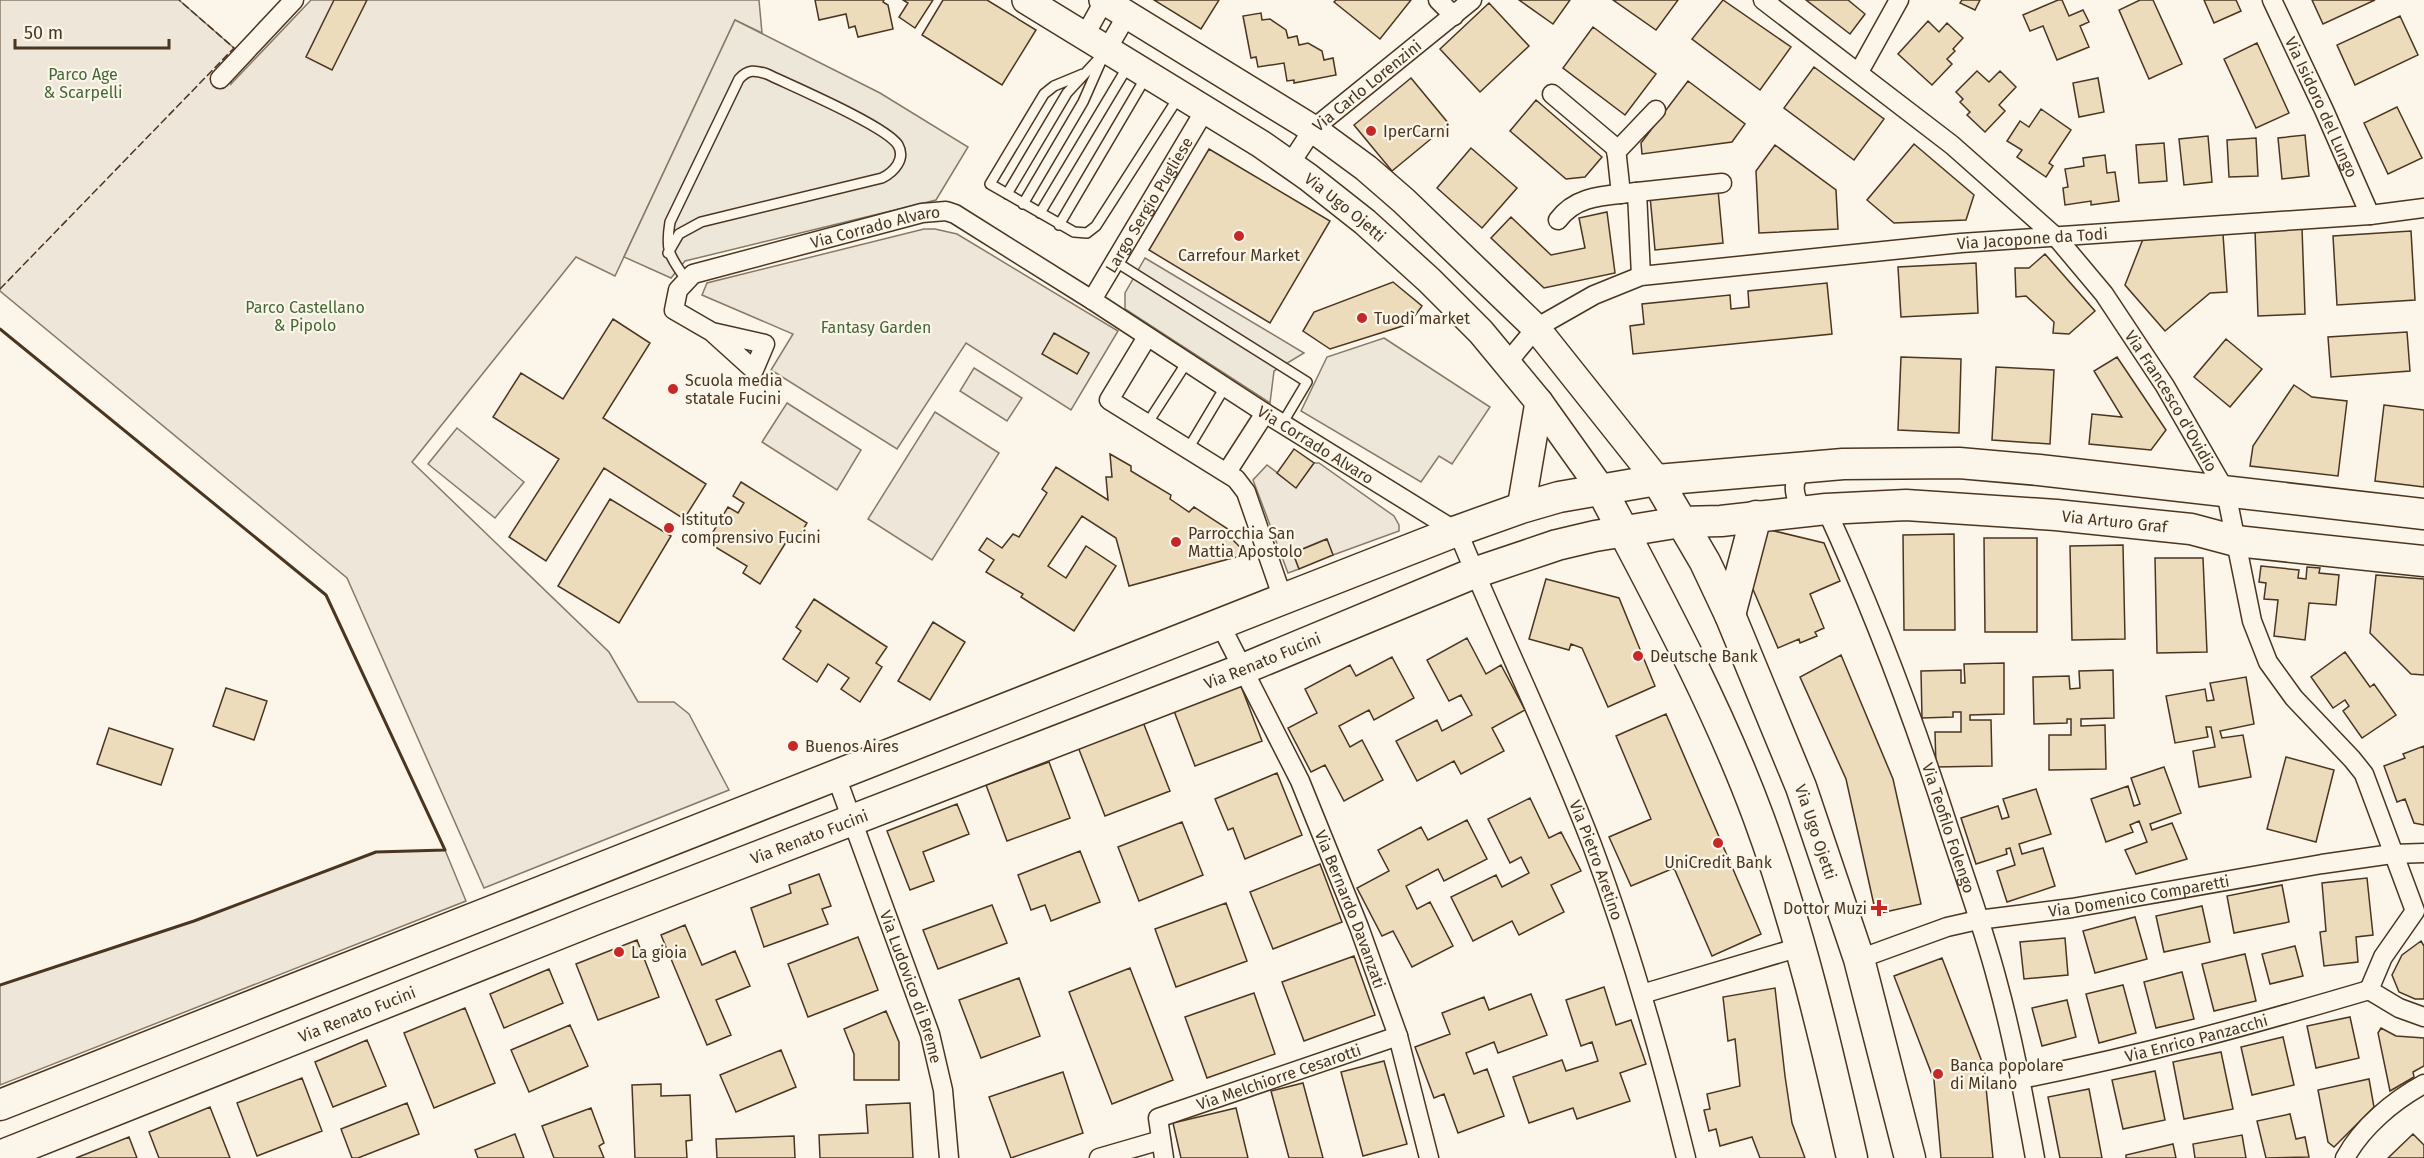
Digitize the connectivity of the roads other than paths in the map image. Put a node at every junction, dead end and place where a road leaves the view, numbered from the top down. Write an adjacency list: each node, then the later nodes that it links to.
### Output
1 (294, 0): 15 (street)
2 (1026, 0): 11 (main road, Via Ugo Ojetti)
3 (1103, 0): 9 (main road); 11 (street)
4 (1438, 0): 10 (street)
5 (1472, 0): 10 (street, Via Carlo Lorenzini)
6 (1763, 0): 13 (street, Via Francesco d'Ovidio)
7 (1899, 0): 13 (street)
8 (2272, 0): 29 (street, Via Isidoro del Lungo)
9 (1127, 15): 11 (street); 20 (main road)
10 (1454, 16): 20 (street, Via Carlo Lorenzini)
11 (1095, 44): 12 (main road, Via Ugo Ojetti); 14 (lane); 26 (lane)
12 (1138, 70): 17 (main road, Via Ugo Ojetti); 28 (lane); 31 (lane)
13 (1859, 72): 32 (street, Via Francesco d'Ovidio)
14 (1083, 74): 25 (lane); 25 (lane)
15 (220, 79)
16 (1552, 94): 21 (street)
17 (1180, 95): 18 (main road, Via Ugo Ojetti); 31 (lane, Largo Sergio Pugliese)
18 (1205, 110): 22 (main road, Via Ugo Ojetti); 34 (street, Largo Sergio Pugliese)
19 (1656, 110): 21 (street)
20 (1314, 129): 22 (street, Via Carlo Lorenzini); 38 (main road)
21 (1616, 152): 24 (street)
22 (1290, 164): 42 (main road, Via Ugo Ojetti)
23 (1722, 183): 24 (street)
24 (1629, 193): 30 (street); 35 (street)
25 (1006, 194): 26 (lane, Largo Sergio Pugliese)
26 (1023, 204): 28 (lane, Largo Sergio Pugliese)
27 (2424, 208): 29 (street, Via Jacopone da Todi)
28 (1040, 213): 31 (lane, Largo Sergio Pugliese)
29 (2370, 215): 32 (street, Via Jacopone da Todi)
30 (1558, 220)
31 (1059, 225)
32 (2057, 238): 35 (street, Via Jacopone da Todi); 53 (street, Via Francesco d'Ovidio)
33 (668, 253): 33 (lane); 36 (lane)
34 (1116, 262): 37 (street, Largo Sergio Pugliese); 47 (lane)
35 (1641, 276): 38 (street, Via Jacopone da Todi)
36 (687, 280): 37 (street, Via Corrado Alvaro); 39 (street)
37 (1092, 300): 40 (street, Via Corrado Alvaro)
38 (1536, 328): 42 (street); 51 (main road)
39 (712, 332)
40 (1147, 337): 41 (street, Via Corrado Alvaro); 46 (street)
41 (1186, 362): 43 (street, Via Corrado Alvaro); 46 (lane)
42 (1507, 363): 44 (main road, Via Ugo Ojetti)
43 (1225, 387): 45 (street, Via Corrado Alvaro); 48 (lane)
44 (1539, 402): 52 (main road, Via Ugo Ojetti); 54 (main road)
45 (1264, 413): 47 (street, Via Corrado Alvaro); 50 (street)
46 (1148, 424): 48 (street)
47 (1282, 424): 59 (street, Via Corrado Alvaro)
48 (1188, 448): 50 (street)
49 (1805, 468): 51 (main road); 53 (main road); 55 (street)
50 (1227, 472): 64 (street)
51 (1657, 480): 52 (main road); 58 (main road, Via Ugo Ojetti)
52 (1601, 489): 54 (main road); 60 (main road)
53 (2226, 492): 56 (main road); 61 (street, Via Francesco d'Ovidio)
54 (1521, 508): 59 (main road)
55 (1815, 510): 57 (main road, Via Arturo Graf); 61 (main road, Via Arturo Graf); 72 (street, Via Teofilo Folengo)
56 (2424, 514)
57 (1756, 516): 58 (main road, Via Arturo Graf); 65 (main road)
58 (1681, 522): 60 (main road, Via Arturo Graf); 65 (main road, Via Ugo Ojetti)
59 (1454, 532): 63 (street, Via Pietro Aretino); 64 (main road)
60 (1624, 532): 63 (main road, Via Renato Fucini); 73 (main road)
61 (2236, 541): 62 (main road, Via Arturo Graf); 71 (street, Via Francesco d'Ovidio)
62 (2424, 561)
63 (1474, 573): 67 (main road, Via Renato Fucini); 76 (street, Via Pietro Aretino)
64 (1283, 599): 66 (main road)
65 (1730, 615): 74 (main road, Via Ugo Ojetti)
66 (1220, 624): 67 (street, Via Bernardo Davanzati); 68 (main road)
67 (1243, 669): 69 (main road, Via Renato Fucini); 78 (street, Via Bernardo Davanzati)
68 (836, 776): 69 (street, Via Ludovico di Breme); 81 (main road)
69 (851, 820): 83 (main road, Via Renato Fucini); 84 (street, Via Ludovico di Breme)
70 (2424, 853): 71 (street, Via Domenico Comparetti)
71 (2392, 854): 72 (street, Via Domenico Comparetti); 75 (street, Via Francesco d'Ovidio)
72 (1977, 920): 74 (street, Via Domenico Comparetti); 79 (street, Via Teofilo Folengo)
73 (1800, 947): 76 (street); 88 (main road)
74 (1859, 959): 89 (main road, Via Ugo Ojetti)
75 (2369, 990): 77 (street); 79 (street, Via Enrico Panzacchi)
76 (1642, 994): 87 (street, Via Pietro Aretino)
77 (2424, 1017)
78 (1398, 1036): 82 (street, Via Melchiorre Cesarotti); 86 (street, Via Bernardo Davanzati)
79 (2021, 1079): 90 (street, Via Teofilo Folengo)
80 (2424, 1084): 91 (street)
81 (0, 1105)
82 (1163, 1149): 85 (street)
83 (0, 1156)
84 (949, 1158)
85 (1099, 1158)
86 (1429, 1158)
87 (1686, 1158)
88 (1852, 1158)
89 (1910, 1158)
90 (2035, 1158)
91 (2345, 1158)

